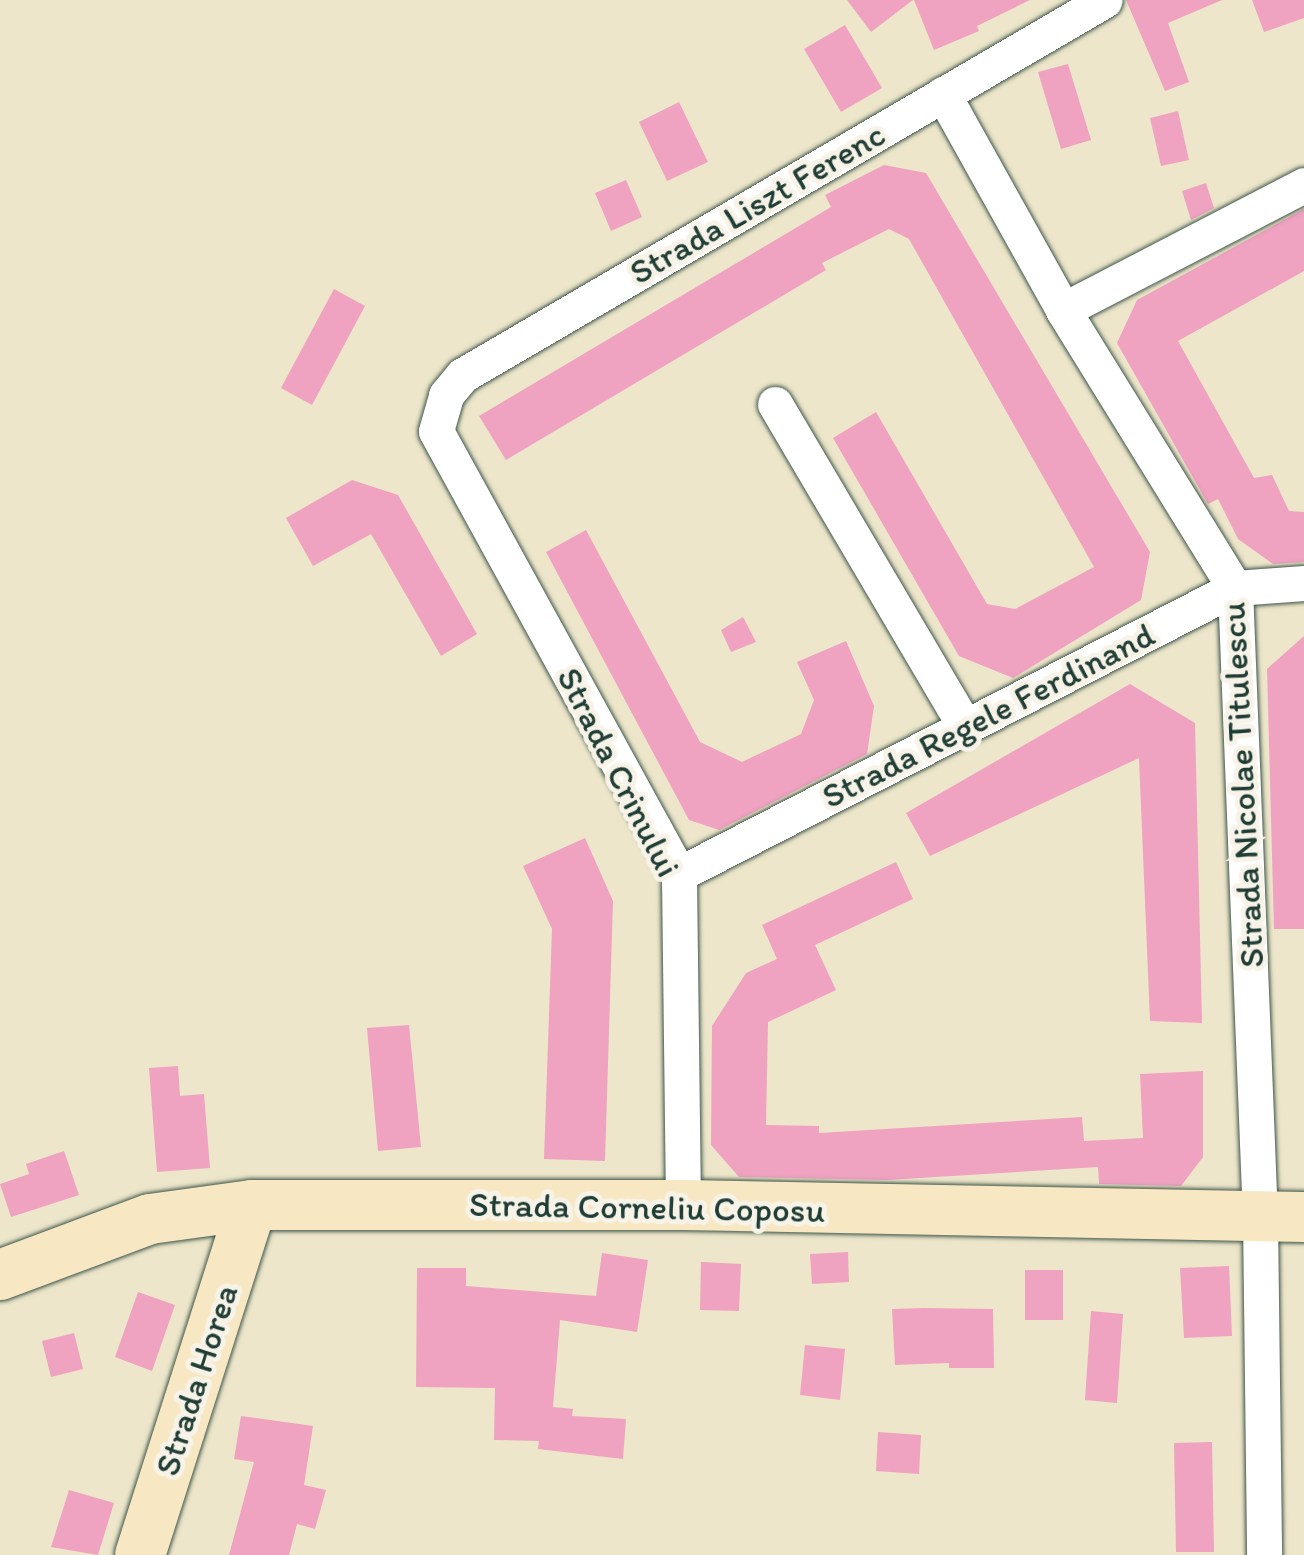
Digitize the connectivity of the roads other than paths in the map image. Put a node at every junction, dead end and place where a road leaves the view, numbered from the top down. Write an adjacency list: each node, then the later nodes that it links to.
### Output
1 (1105, 0): 2 (street, Strada Liszt Ferenc)
2 (943, 94): 4 (street, Strada Nicolae Titulescu); 6 (street, Strada Liszt Ferenc)
3 (1304, 185): 4 (street)
4 (1063, 310): 8 (street, Strada Nicolae Titulescu)
5 (775, 404): 9 (street)
6 (436, 430): 10 (street, Strada Crinului)
7 (1304, 583): 8 (street, Strada Regele Ferdinand)
8 (1235, 588): 9 (street, Strada Regele Ferdinand); 13 (street, Strada Nicolae Titulescu)
9 (964, 727): 10 (street, Strada Regele Ferdinand)
10 (679, 874): 12 (street, Strada Crinului)
11 (252, 1205): 12 (street, Strada Corneliu Coposu); 14 (street, Strada Corneliu Coposu); 15 (street, Strada Horea)
12 (683, 1205): 13 (street, Strada Corneliu Coposu)
13 (1282, 1218): 16 (street, Strada Nicolae Titulescu)
14 (0, 1274)
15 (140, 1555)
16 (1264, 1555)

